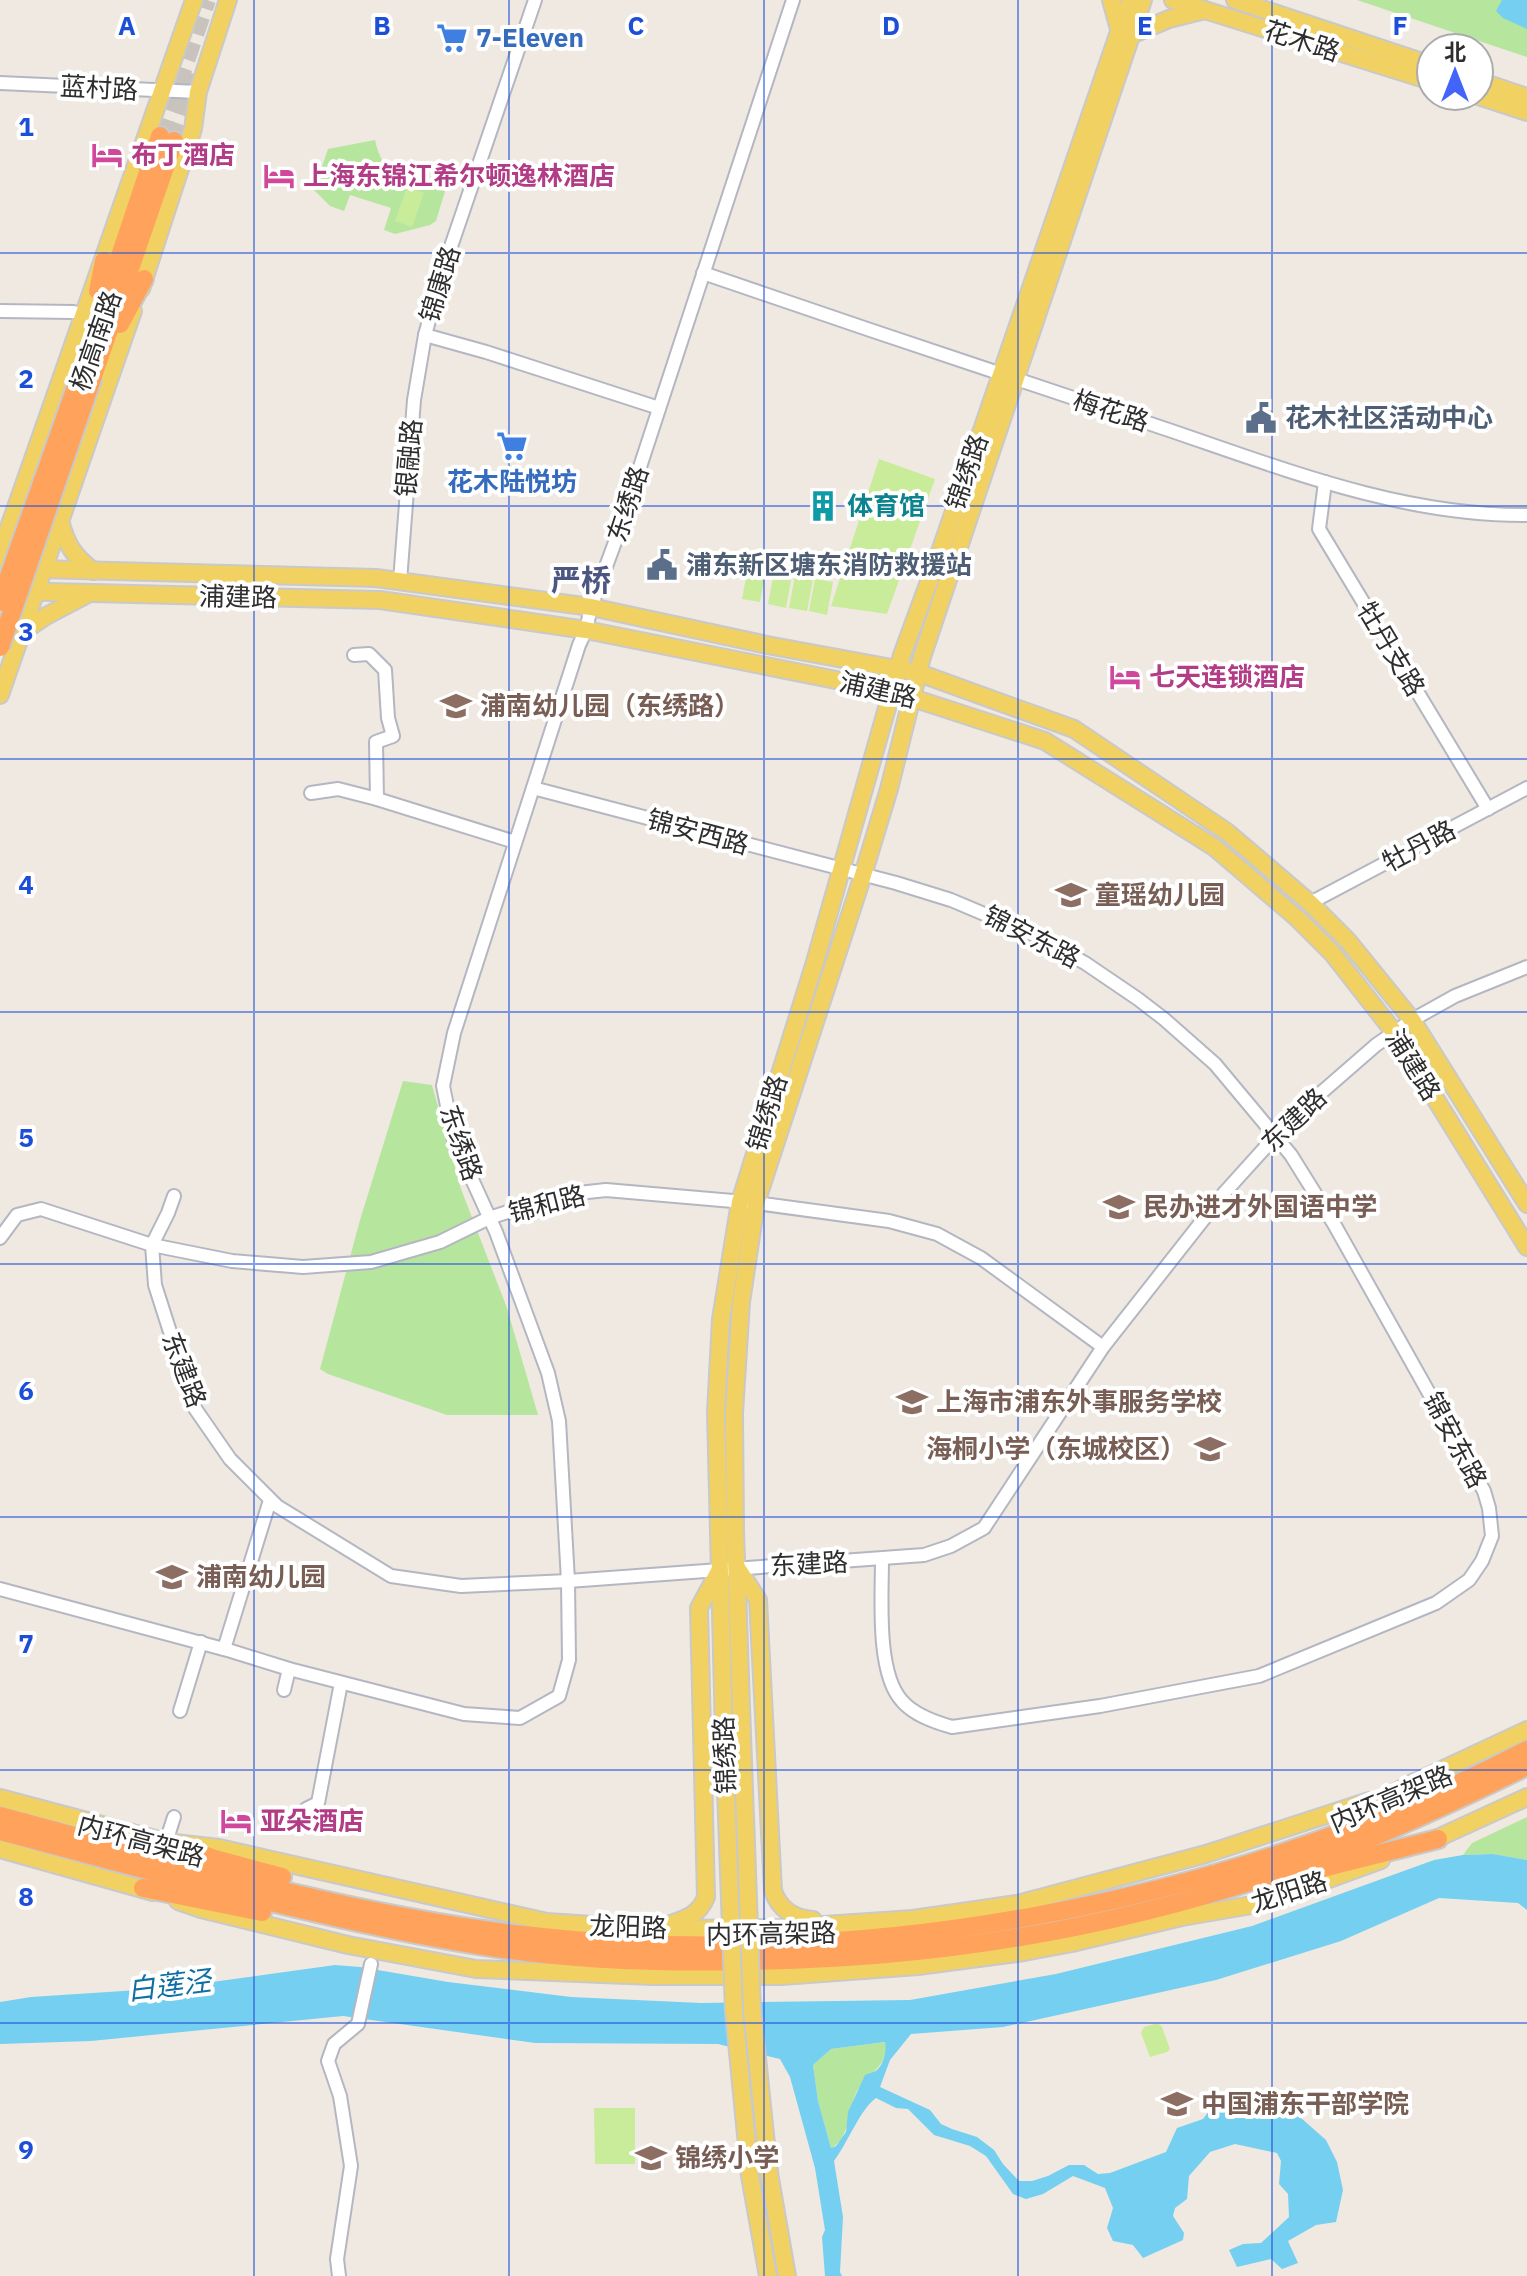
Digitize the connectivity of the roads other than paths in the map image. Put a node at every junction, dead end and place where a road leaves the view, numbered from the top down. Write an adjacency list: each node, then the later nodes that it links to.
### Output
1 (194, 0): 16 (main road, 杨高南路)
2 (228, 0): 17 (main road, 杨高南路)
3 (535, 0): 27 (street, 锦康路)
4 (793, 0): 23 (street, 东绣路)
5 (1111, 0): 11 (main road)
6 (1130, 0): 11 (main road, 锦绣路)
7 (1143, 0): 11 (main road, 锦绣路)
8 (1173, 0): 10 (main road, 花木路)
9 (1235, 0): 12 (main road, 花木路)
10 (1205, 10): 11 (main road); 13 (main road, 花木路)
11 (1125, 33): 29 (main road, 锦绣路)
12 (1415, 60)
13 (1415, 76)
14 (0, 83): 16 (street, 蓝村路)
15 (1495, 86): 18 (main road)
16 (162, 91): 17 (street, 蓝村路); 22 (main road, 杨高南路)
17 (198, 92): 24 (main road, 杨高南路)
18 (1527, 97)
19 (1495, 102): 20 (main road)
20 (1527, 112)
21 (167, 139): 28 (highway, 杨高南路)
22 (104, 261): 28 (highway); 34 (main road, 杨高南路)
23 (703, 273): 29 (street, 梅花路); 30 (street, 东绣路)
24 (144, 279): 28 (highway); 33 (main road, 杨高南路)
25 (0, 311): 26 (street)
26 (74, 312)
27 (425, 335): 30 (street, 锦康路); 39 (street, 银融路)
28 (87, 374): 43 (highway, 杨高南路, bridge); 47 (highway, 杨高南路, bridge)
29 (1009, 377): 31 (street, 梅花路); 49 (main road, 锦绣路); 50 (main road, 锦绣路)
30 (659, 408): 44 (street, 东绣路)
31 (1325, 482): 32 (street, 梅花路); 58 (street, 牡丹支路)
32 (1527, 515)
33 (60, 521): 37 (main road, 杨高南路); 38 (main road)
34 (5, 529): 35 (main road, 杨高南路)
35 (0, 553)
36 (0, 568): 37 (main road, 浦建路)
37 (43, 569): 38 (main road, 浦建路); 41 (main road, 杨高南路)
38 (93, 571): 39 (main road, 浦建路)
39 (400, 581): 44 (main road, 浦建路)
40 (0, 591): 41 (main road, 浦建路)
41 (36, 592): 42 (main road, 浦建路); 46 (main road, 杨高南路)
42 (89, 594): 45 (main road, 浦建路); 46 (main road)
43 (0, 602)
44 (591, 607): 45 (street, 东绣路); 49 (main road, 浦建路)
45 (586, 630): 51 (main road, 浦建路); 54 (street, 东绣路)
46 (22, 632): 52 (main road, 杨高南路)
47 (0, 647)
48 (354, 655): 57 (street)
49 (897, 671): 50 (main road, 浦建路); 51 (main road, 锦绣路)
50 (919, 673): 53 (main road, 锦绣路); 62 (main road, 浦建路)
51 (891, 691): 53 (main road, 浦建路); 60 (main road, 锦绣路)
52 (0, 695)
53 (912, 696): 61 (main road, 锦绣路); 65 (main road, 浦建路)
54 (533, 788): 59 (street, 东绣路); 60 (street, 锦安西路)
55 (1527, 788): 58 (street, 牡丹路)
56 (311, 793): 57 (street)
57 (377, 799): 59 (street)
58 (1488, 809): 62 (street, 牡丹路)
59 (515, 842): 70 (street, 东绣路)
60 (840, 869): 61 (street, 锦安西路); 68 (main road, 锦绣路)
61 (863, 875): 66 (street, 锦安东路); 68 (main road, 锦绣路)
62 (1310, 903): 64 (main road, 浦建路)
63 (1527, 967): 64 (street, 东建路)
64 (1412, 1020): 65 (street, 东建路); 69 (main road, 浦建路)
65 (1394, 1032): 66 (street, 东建路); 73 (main road, 浦建路)
66 (1274, 1135): 74 (street, 东建路); 76 (street, 锦安东路)
67 (174, 1196): 72 (street)
68 (748, 1202): 70 (street, 锦和路); 74 (street, 锦和路); 77 (main road, 锦绣路)
69 (1527, 1204)
70 (489, 1218): 72 (street, 锦和路); 78 (street, 东绣路)
71 (0, 1238): 72 (street, 锦和路)
72 (152, 1245): 75 (street, 东建路)
73 (1527, 1247)
74 (1103, 1347): 76 (street, 东建路)
75 (270, 1500): 78 (street, 东建路); 81 (street)
76 (882, 1559): 77 (street, 东建路)
77 (728, 1569): 78 (street, 东建路); 103 (main road); 104 (main road); 108 (main road, 锦绣路, bridge); 109 (main road, 锦绣路, bridge)
78 (568, 1581): 83 (street, 东绣路)
79 (0, 1589): 80 (street, 东绣路)
80 (201, 1642): 81 (street, 东绣路); 85 (street)
81 (224, 1649): 82 (street, 东绣路)
82 (289, 1669): 83 (street, 东绣路); 84 (street)
83 (341, 1683): 93 (street)
84 (284, 1690)
85 (180, 1711)
86 (1527, 1730): 89 (main road, 龙阳路)
87 (1527, 1750): 90 (highway, 内环高架路)
88 (1527, 1766): 90 (highway, 内环高架路)
89 (1415, 1783): 102 (highway); 103 (main road, 龙阳路)
90 (1459, 1791): 101 (highway, 内环高架路); 102 (highway, 内环高架路)
91 (1527, 1797): 97 (main road, 龙阳路)
92 (0, 1798): 99 (main road, 龙阳路)
93 (306, 1809)
94 (0, 1816): 99 (highway, 内环高架路)
95 (174, 1817): 99 (street)
96 (0, 1831): 99 (highway, 内环高架路)
97 (1438, 1839): 100 (main road, 龙阳路); 101 (highway)
98 (0, 1849): 100 (main road, 龙阳路)
99 (159, 1857): 104 (main road, 龙阳路); 105 (highway, 内环高架路); 105 (highway)
100 (143, 1888): 105 (highway)
101 (1207, 1894): 105 (highway, 内环高架路)
102 (1066, 1910): 105 (highway, 内环高架路)
103 (892, 1921): 104 (main road, 龙阳路)
104 (654, 1929)
105 (485, 1938)
106 (371, 1964): 107 (street)
107 (339, 2276)
108 (768, 2276)
109 (787, 2276)

